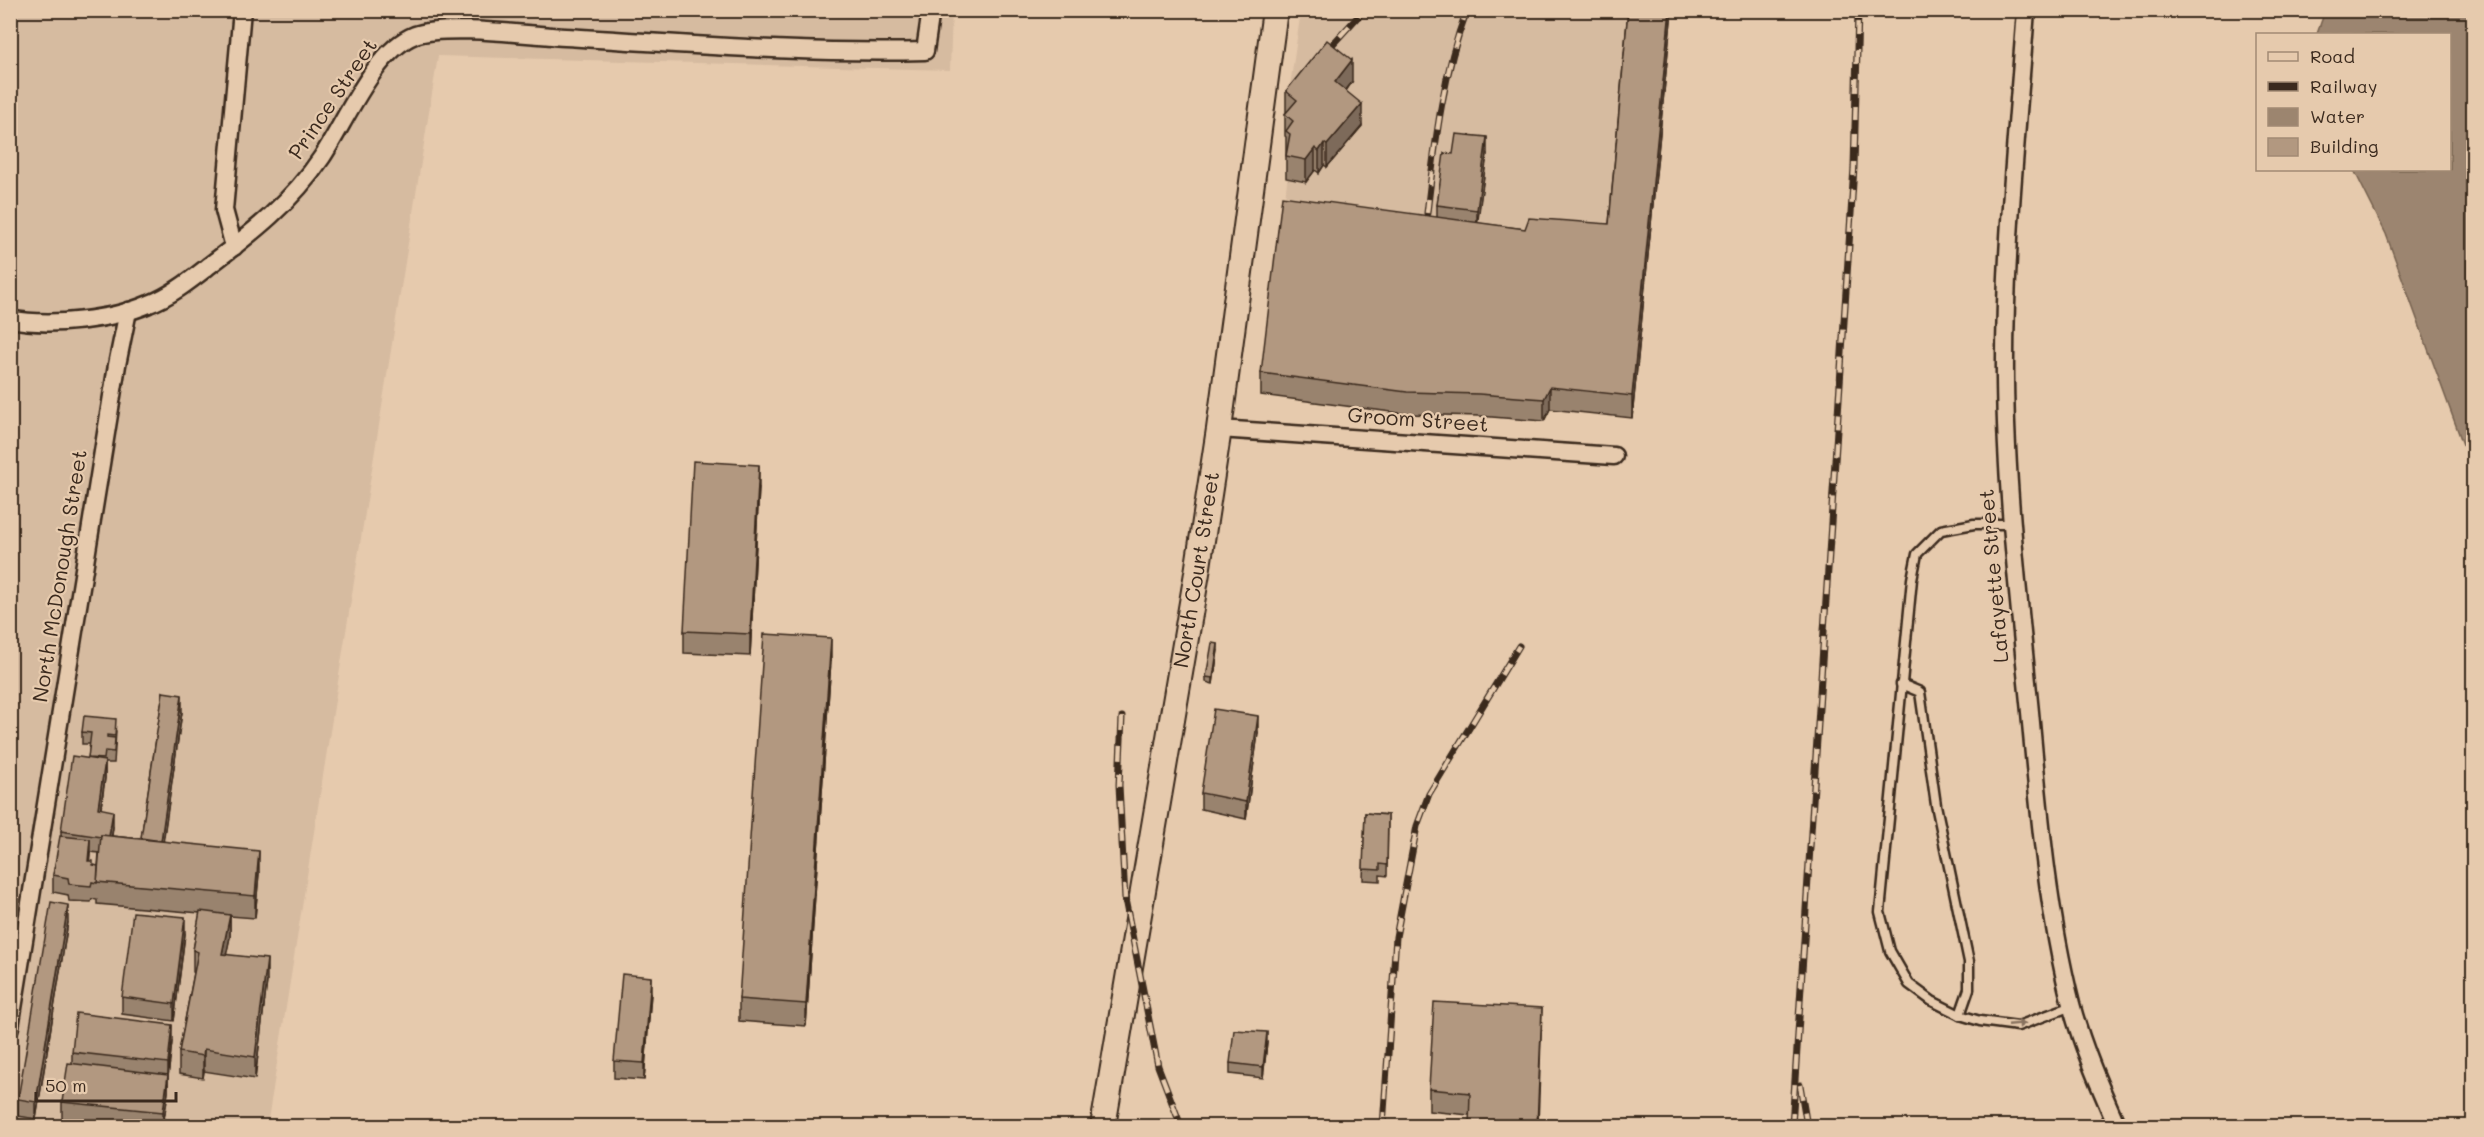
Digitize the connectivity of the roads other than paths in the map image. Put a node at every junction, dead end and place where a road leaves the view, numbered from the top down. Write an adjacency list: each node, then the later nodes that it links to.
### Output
1 (242, 10): 5 (street)
2 (931, 10): 5 (street, Prince Street)
3 (1275, 10): 8 (main road, North Court Street)
4 (2026, 10): 10 (street, Lafayette Street)
5 (234, 247): 6 (street, Prince Street)
6 (128, 311): 7 (street, Prince Street); 14 (street, North McDonough Street)
7 (10, 319)
8 (1219, 429): 9 (street, Groom Street); 15 (main road, North Court Street)
9 (1614, 456)
10 (2011, 524): 11 (lane); 12 (street, Lafayette Street)
11 (1901, 684): 13 (lane); 13 (lane)
12 (2072, 1006): 13 (lane, one-way to 12); 16 (street, Lafayette Street)
13 (1960, 1015)
14 (10, 1027)
15 (1102, 1126)
16 (2117, 1126)

